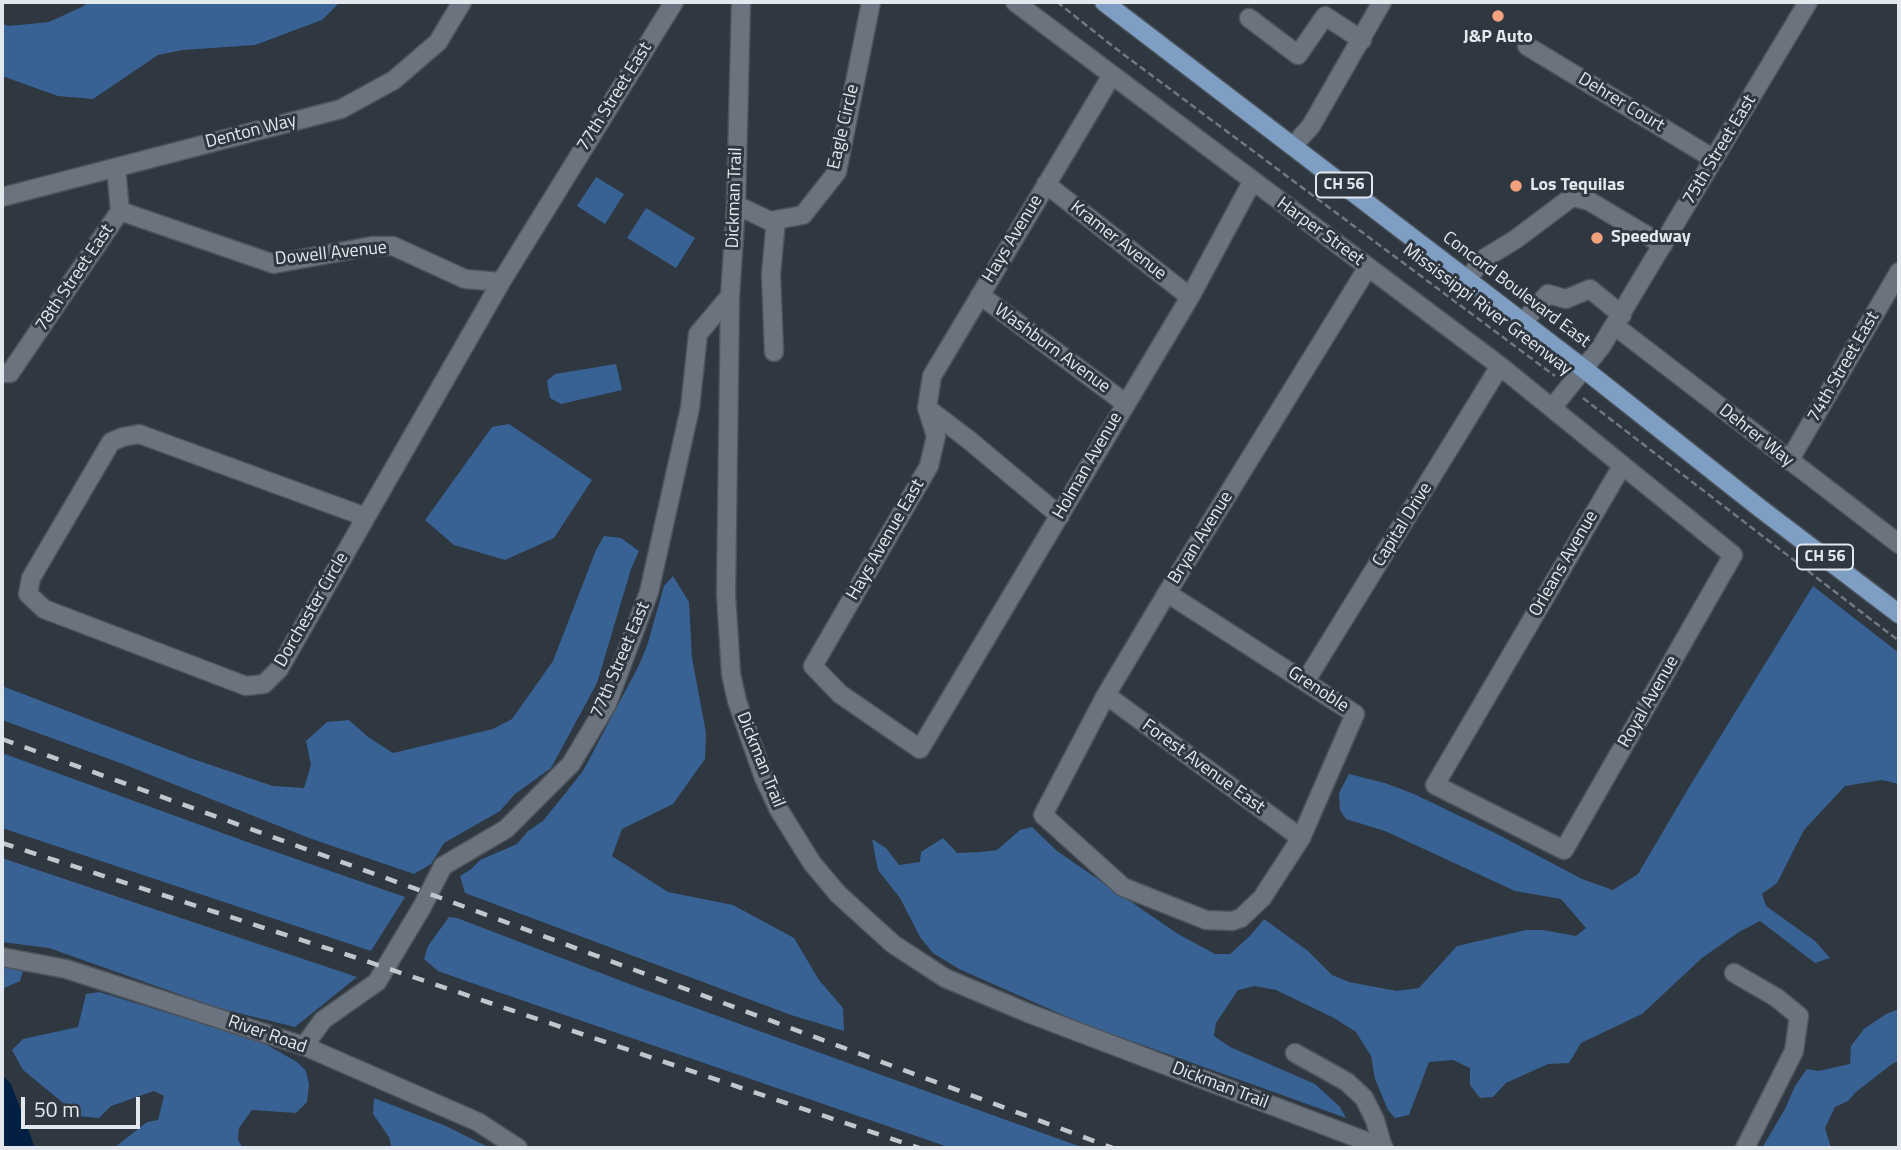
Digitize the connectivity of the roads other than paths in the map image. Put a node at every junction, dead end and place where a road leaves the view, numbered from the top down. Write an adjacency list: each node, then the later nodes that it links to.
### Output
1 (462, 2): 15 (street, Denton Way)
2 (674, 2): 26 (street, 77th Street East)
3 (741, 2): 19 (street, Dickman Trail)
4 (871, 2): 21 (street, Eagle Circle)
5 (1015, 2): 12 (street, Harper Street)
6 (1382, 2): 10 (street)
7 (1808, 2): 14 (street, 75th Street East)
8 (1112, 4): 13 (main road, Concord Boulevard East / CH 56)
9 (1249, 18): 10 (street)
10 (1362, 40): 13 (street)
11 (1527, 46): 14 (street, Dehrer Court)
12 (1112, 75): 16 (street, Harper Street); 17 (street, Hays Avenue)
13 (1293, 146): 25 (main road, Concord Boulevard East / CH 56)
14 (1714, 159): 22 (street, 75th Street East)
15 (116, 168): 18 (street, Denton Way); 20 (street, 78th Street East)
16 (1252, 182): 23 (street, Harper Street); 29 (street, Holman Avenue)
17 (1046, 184): 27 (street, Hays Avenue); 29 (street, Kramer Avenue)
18 (2, 197)
19 (736, 205): 21 (street); 28 (street, Dickman Trail)
20 (120, 211): 26 (street, Dowell Avenue); 35 (street, 78th Street East)
21 (776, 220): 32 (street)
22 (1663, 245): 25 (street); 30 (street, 75th Street East)
23 (1368, 267): 33 (street, Harper Street); 44 (street, Bryan Avenue)
24 (1899, 272): 39 (street, 74th Street East)
25 (1467, 279): 31 (main road, Concord Boulevard East / CH 56)
26 (501, 282): 42 (street, 77th Street East)
27 (980, 295): 36 (street, Washburn Avenue); 37 (street, Hays Avenue)
28 (730, 296): 53 (street, 77th Street East); 56 (street, Dickman Trail)
29 (1190, 297): 36 (street, Holman Avenue)
30 (1618, 320): 31 (street, Dehrer Way); 34 (street, 75th Street East); 39 (street, Dehrer Way)
31 (1523, 322): 34 (main road, Concord Boulevard East / CH 56)
32 (774, 352)
33 (1500, 366): 38 (street, Harper Street); 46 (street, Capital Drive)
34 (1584, 369): 38 (street, 75th Street East); 45 (main road, Concord Boulevard East / CH 56)
35 (2, 373)
36 (1125, 403): 41 (street, Holman Avenue)
37 (927, 408): 41 (street); 48 (street, Hays Avenue East)
38 (1552, 408): 40 (street, Harper Street)
39 (1789, 461): 43 (street, Dehrer Way)
40 (1622, 466): 50 (street, Royal Avenue); 50 (street, Orleans Avenue)
41 (1060, 516): 48 (street, Holman Avenue)
42 (366, 517): 42 (street, Dorchester Circle)
43 (1899, 544)
44 (1167, 593): 46 (street, Grenoble); 47 (street, Bryan Avenue)
45 (1899, 614)
46 (1305, 682): 49 (street, Grenoble)
47 (1106, 695): 49 (street, Forest Avenue East); 49 (street, Bryan Avenue)
48 (920, 748)
49 (1301, 838)
50 (1564, 849)
51 (2, 957): 53 (street, River Road)
52 (1734, 973): 57 (street)
53 (304, 1046): 55 (street, River Road)
54 (1295, 1053): 56 (street)
55 (518, 1148)
56 (1383, 1148)
57 (1745, 1148)

